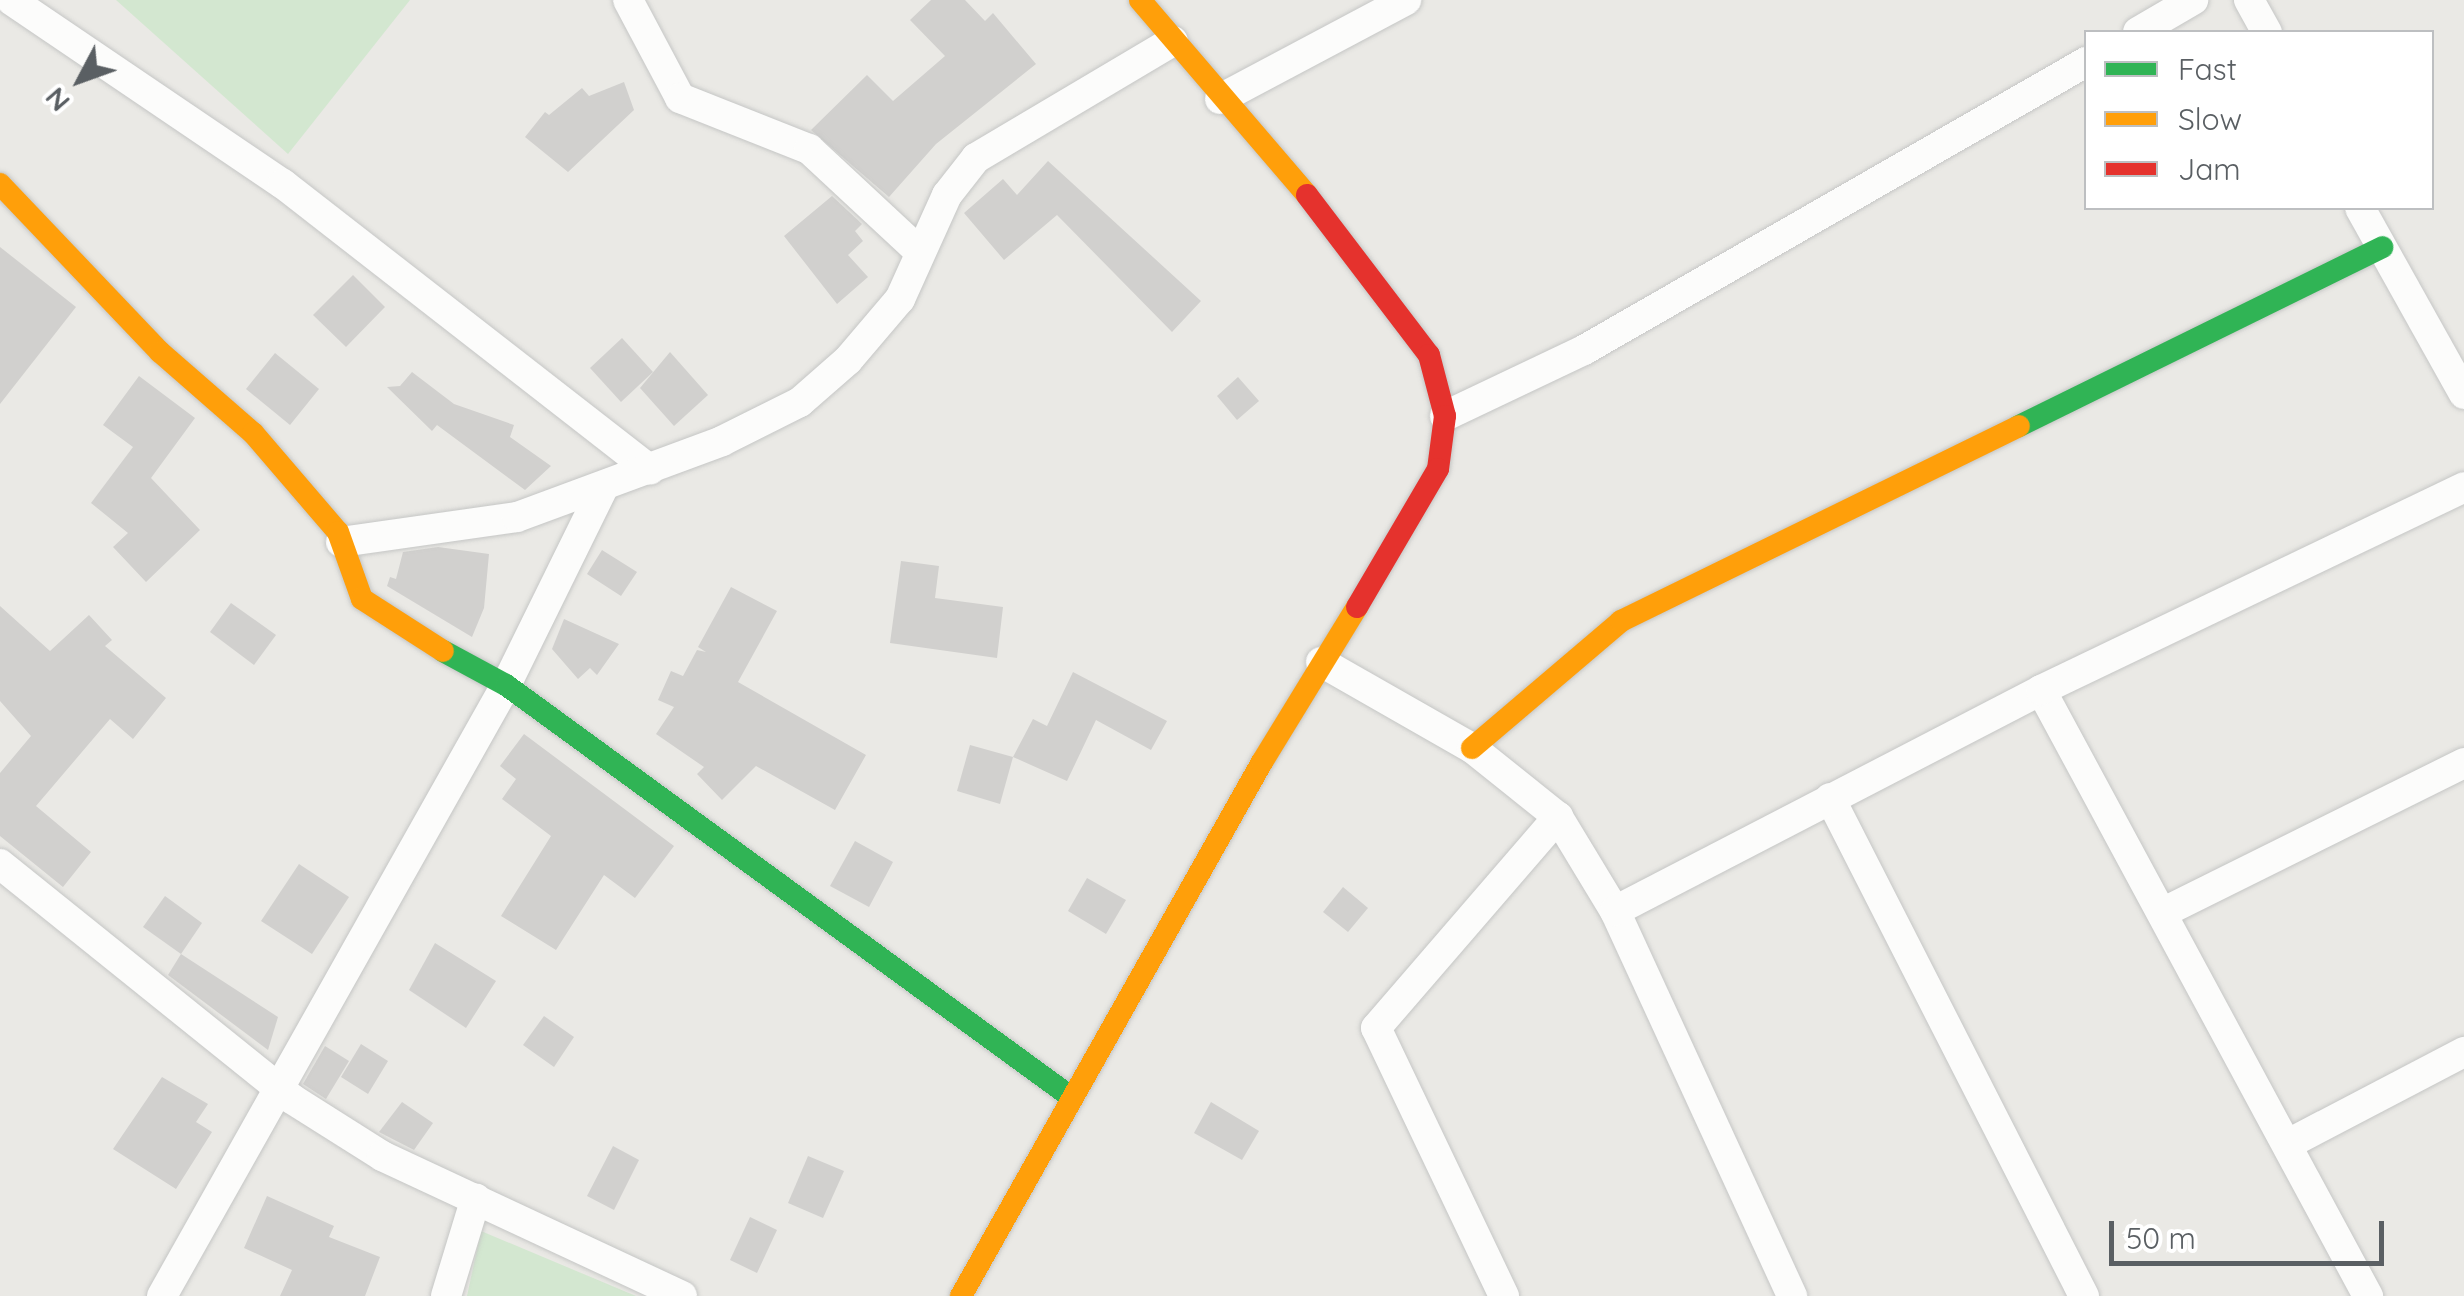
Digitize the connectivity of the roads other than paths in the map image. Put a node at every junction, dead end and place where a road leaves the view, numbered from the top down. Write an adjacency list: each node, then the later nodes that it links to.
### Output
1 (11, 0): 18 (street)
2 (628, 0): 15 (street)
3 (1140, 0): 9 (street)
4 (1406, 0): 11 (street)
5 (2193, 0): 7 (street)
6 (2250, 0): 8 (street)
7 (2141, 30)
8 (2266, 30)
9 (1173, 40): 11 (street); 15 (street)
10 (2084, 63): 17 (street)
11 (1220, 99): 17 (street)
12 (0, 184): 21 (street)
13 (2361, 210): 14 (street)
14 (2382, 247): 16 (street); 25 (street)
15 (920, 252): 18 (street)
16 (2464, 394)
17 (1445, 416): 22 (street)
18 (650, 470): 20 (street)
19 (2464, 487): 24 (street)
20 (602, 490): 21 (street); 23 (street)
21 (341, 542): 23 (street)
22 (1322, 662): 25 (street); 34 (street)
23 (506, 685): 33 (street); 34 (street)
24 (2040, 690): 27 (street); 31 (street)
25 (1472, 748): 28 (street)
26 (2464, 763): 31 (street)
27 (1830, 798): 30 (street); 43 (street)
28 (1558, 817): 30 (street); 41 (street)
29 (0, 864): 33 (street)
30 (1615, 911): 42 (street)
31 (2162, 912): 35 (street)
32 (2464, 1052): 35 (street)
33 (278, 1087): 36 (street); 37 (street)
34 (1071, 1097): 40 (street)
35 (2288, 1144): 44 (street)
36 (476, 1198): 38 (street); 39 (street)
37 (162, 1296)
38 (446, 1296)
39 (682, 1296)
40 (961, 1296)
41 (1504, 1296)
42 (1792, 1296)
43 (2084, 1296)
44 (2368, 1296)

